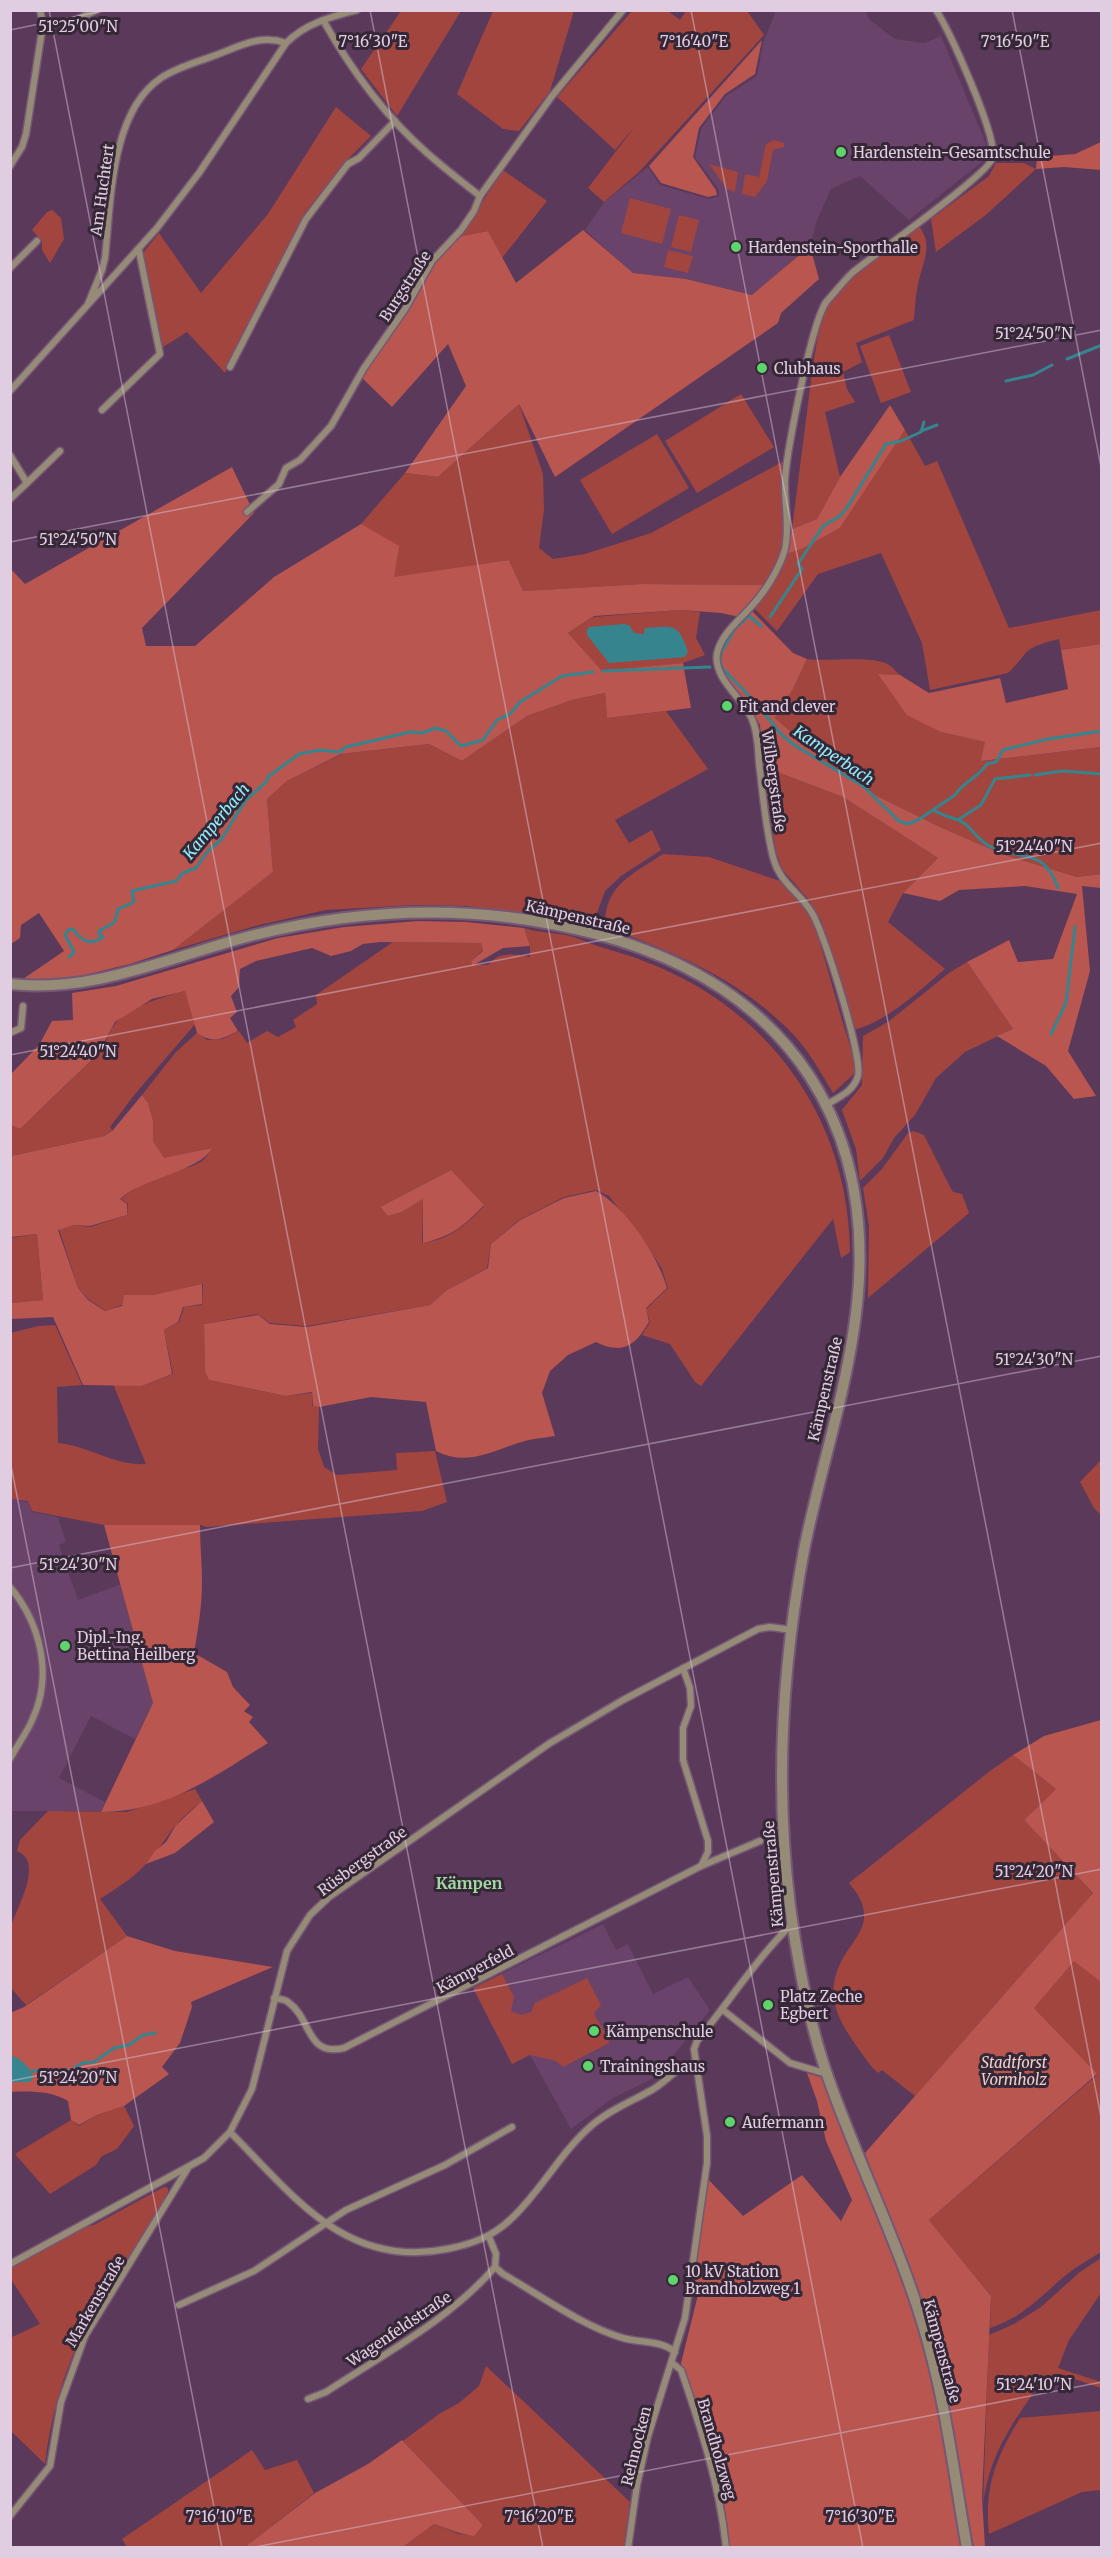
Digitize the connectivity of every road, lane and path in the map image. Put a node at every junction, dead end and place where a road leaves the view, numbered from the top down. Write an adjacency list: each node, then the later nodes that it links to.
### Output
1 (40, 10): 7 (street)
2 (97, 10): 7 (street)
3 (357, 10): 6 (street, Am Huchtert)
4 (623, 10): 11 (street, Burgstraße)
5 (936, 10): 27 (street, Wilbergstraße)
6 (323, 20): 8 (street, Am Huchtert); 9 (street)
7 (43, 24): 10 (street)
8 (286, 43): 13 (street, Am Huchtert); 15 (street, Am Huchtert)
9 (395, 121): 11 (street); 16 (street)
10 (10, 166)
11 (480, 196): 23 (street, Burgstraße)
12 (37, 241): 14 (street)
13 (139, 251): 15 (street, Am Huchtert); 18 (street)
14 (10, 268)
15 (88, 304): 17 (street, Am Huchtert)
16 (230, 367)
17 (10, 391)
18 (102, 410)
19 (60, 451): 21 (street)
20 (10, 455): 21 (street)
21 (27, 483): 22 (street)
22 (10, 500)
23 (247, 512)
24 (10, 984): 27 (street, Kämpenstraße)
25 (23, 1006): 26 (street)
26 (10, 1033)
27 (826, 1105): 29 (street, Kämpenstraße)
28 (10, 1587): 31 (street)
29 (792, 1630): 30 (street, Rüsbergstraße); 35 (street, Kämpenstraße)
30 (683, 1668): 34 (street); 36 (street, Rüsbergstraße)
31 (13, 1750): 32 (street)
32 (10, 1759)
33 (760, 1841): 34 (street, Kämperfeld)
34 (701, 1866): 36 (street, Kämperfeld)
35 (792, 1923): 37 (street); 39 (street, Kämpenstraße)
36 (274, 1998): 41 (street, Rüsbergstraße)
37 (723, 2010): 38 (street); 39 (street)
38 (695, 2063): 44 (street); 48 (street)
39 (827, 2074): 54 (street, Kämpenstraße)
40 (512, 2127): 43 (street)
41 (230, 2132): 42 (street, Rüsbergstraße); 43 (street)
42 (188, 2168): 45 (street, Rüsbergstraße); 51 (street, Markenstraße)
43 (325, 2224): 44 (street); 47 (street)
44 (489, 2237): 46 (street)
45 (10, 2264)
46 (495, 2267): 48 (street); 50 (street, Wagenfeldstraße)
47 (179, 2305)
48 (675, 2352): 49 (street, Rehnocken)
49 (672, 2363): 52 (street, Rehnocken); 53 (street, Brandholzweg)
50 (308, 2399)
51 (10, 2516)
52 (628, 2547)
53 (726, 2547)
54 (967, 2547)

